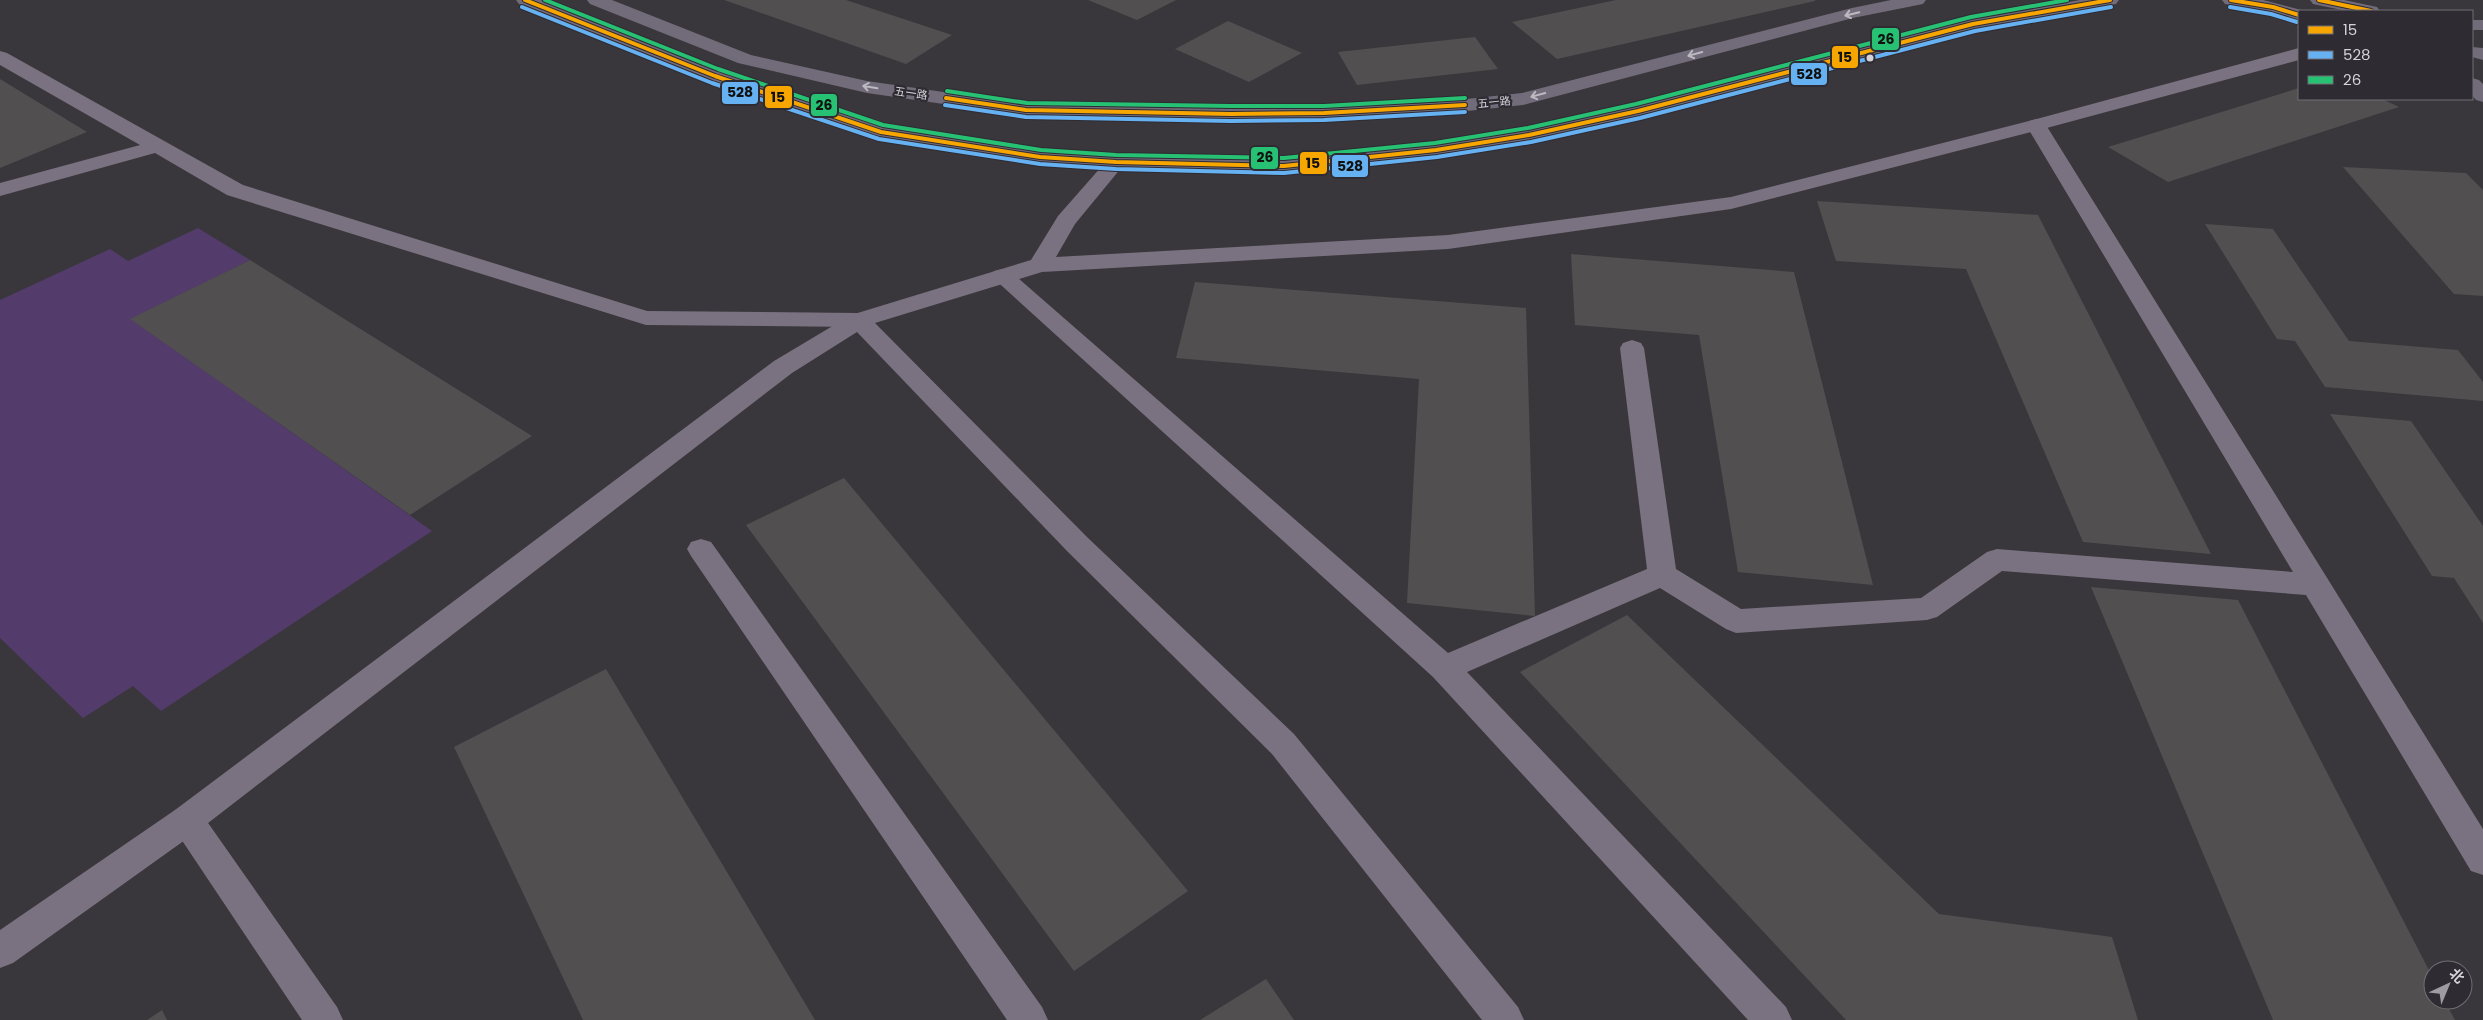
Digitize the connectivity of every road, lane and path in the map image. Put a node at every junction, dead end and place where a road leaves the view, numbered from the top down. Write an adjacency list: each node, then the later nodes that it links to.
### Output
1 (525, 0): 17 (main road)
2 (596, 0): 3 (main road, 五一路, one-way to 2)
3 (1917, 0)
4 (2110, 0): 17 (main road)
5 (2231, 0): 8 (main road)
6 (2255, 0): 8 (main road)
7 (2319, 0): 9 (main road)
8 (2273, 7): 10 (main road)
9 (2366, 10)
10 (2298, 15)
11 (2298, 54): 15 (street)
12 (0, 57): 16 (street)
13 (2473, 85): 14 (main road)
14 (2483, 96)
15 (2036, 125): 19 (street); 25 (street)
16 (158, 146): 18 (street); 21 (street)
17 (1116, 162): 19 (street)
18 (0, 190)
19 (1040, 265): 20 (street)
20 (1002, 276): 21 (street); 26 (street)
21 (859, 320): 27 (street); 32 (street)
22 (1632, 348): 24 (street)
23 (701, 549): 31 (street)
24 (1662, 575): 25 (street); 26 (street)
25 (2317, 585): 28 (street)
26 (1444, 668): 33 (street)
27 (187, 820): 29 (street); 30 (street)
28 (2483, 860)
29 (0, 951)
30 (324, 1020)
31 (1029, 1020)
32 (1506, 1020)
33 (1772, 1020)

